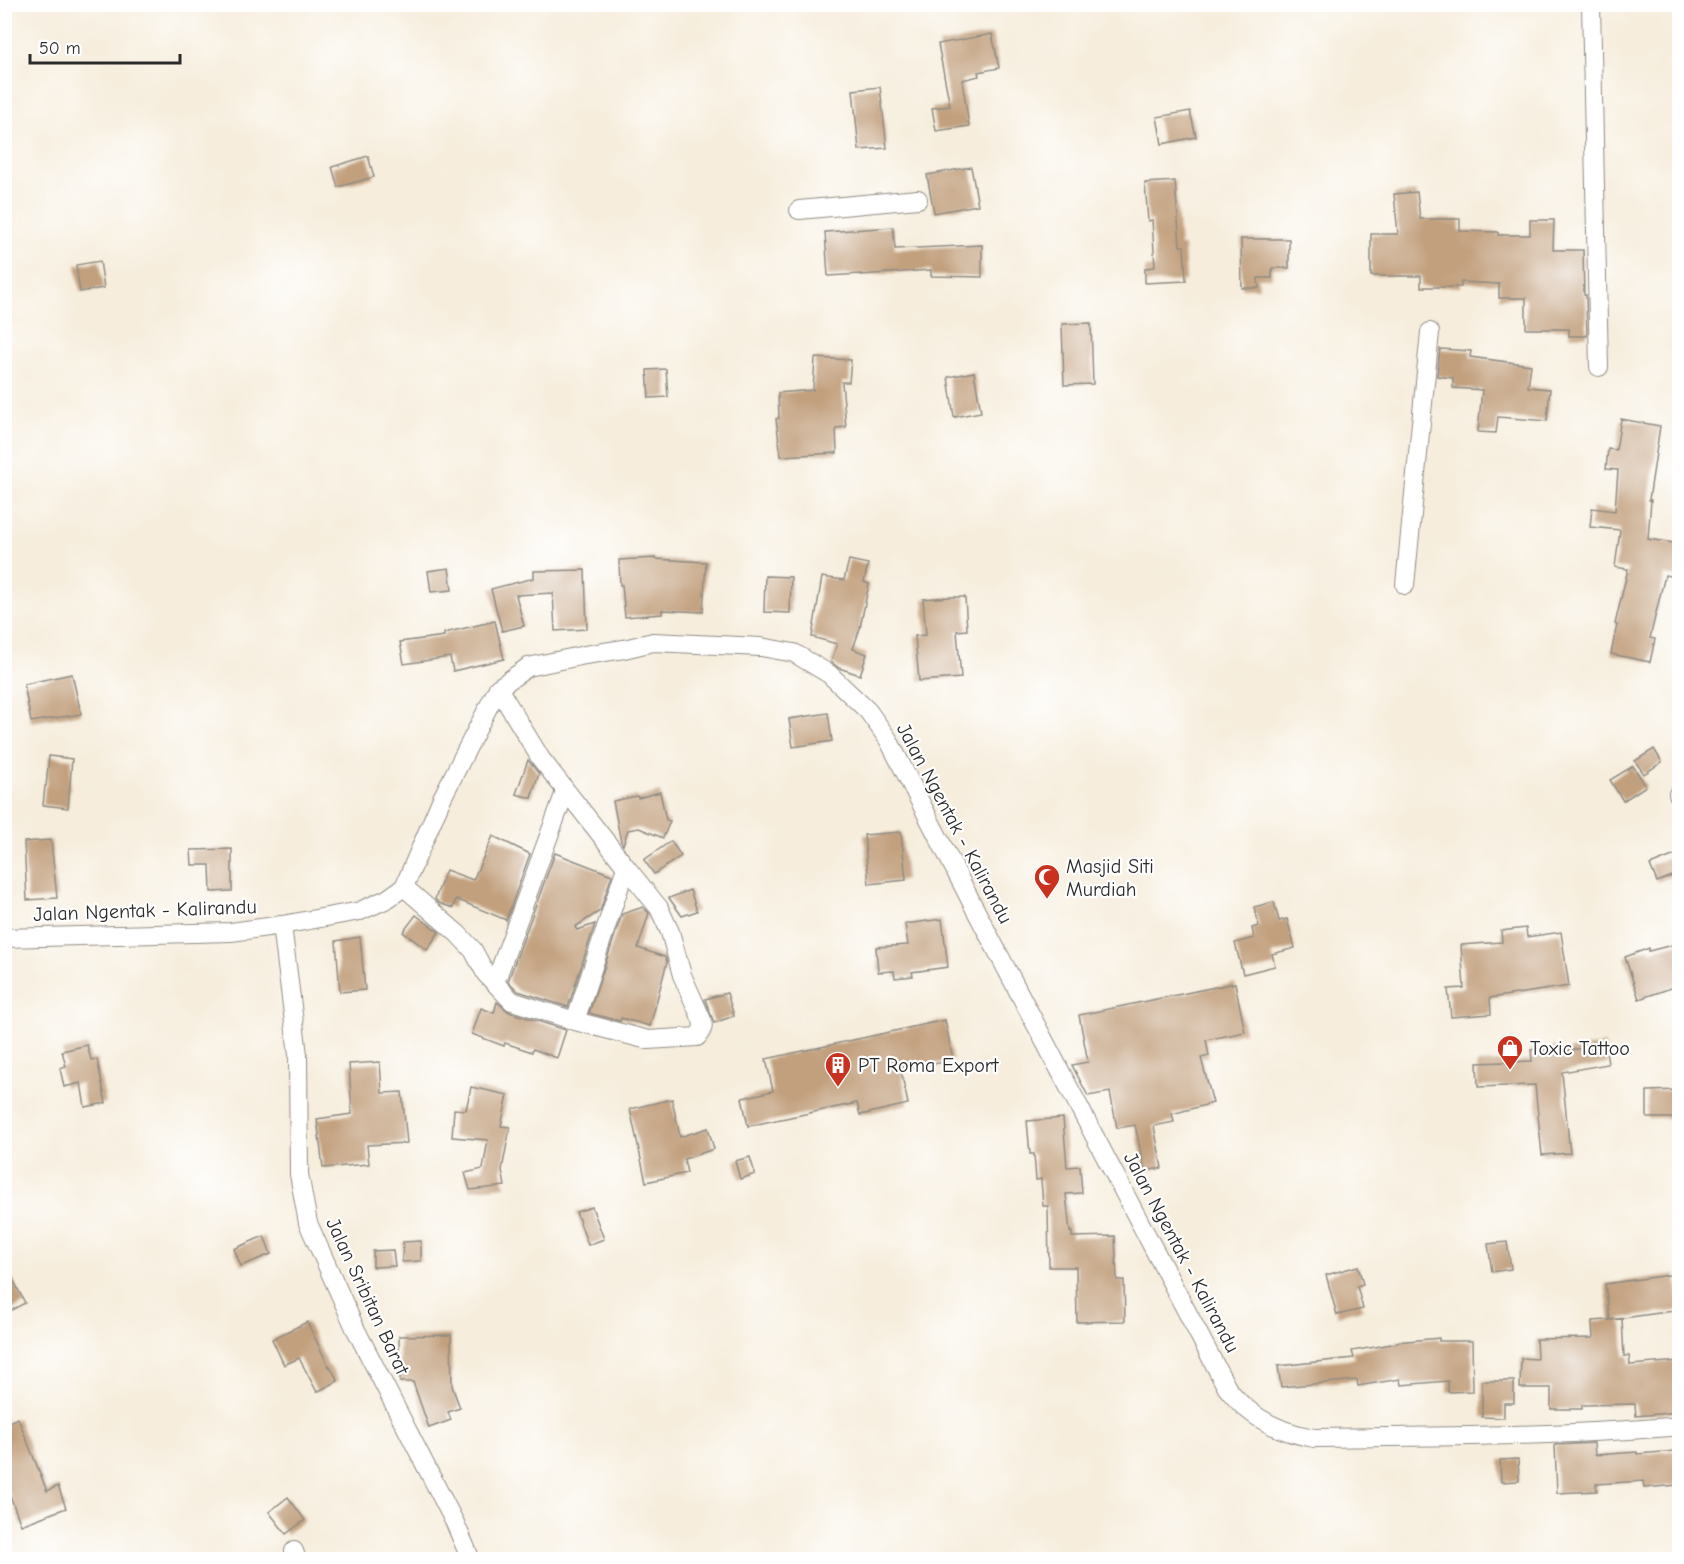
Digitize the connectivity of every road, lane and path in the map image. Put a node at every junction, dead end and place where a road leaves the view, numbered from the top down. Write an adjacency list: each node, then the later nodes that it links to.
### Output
1 (1591, 4): 5 (street)
2 (918, 199): 3 (street)
3 (799, 210)
4 (1430, 332): 6 (street)
5 (1599, 367)
6 (1405, 585)
7 (498, 688): 8 (street); 10 (street, Jalan Ngentak - Kalirandu); 15 (street, Jalan Ngentak - Kalirandu)
8 (566, 792): 9 (street); 13 (street)
9 (626, 867): 14 (street); 14 (street)
10 (404, 887): 11 (street, Jalan Ngentak - Kalirandu); 13 (street)
11 (282, 925): 12 (street, Jalan Ngentak - Kalirandu); 16 (street, Jalan Sribitan Barat)
12 (4, 938)
13 (495, 983): 14 (street)
14 (575, 1021)
15 (1680, 1426)
16 (471, 1560)

